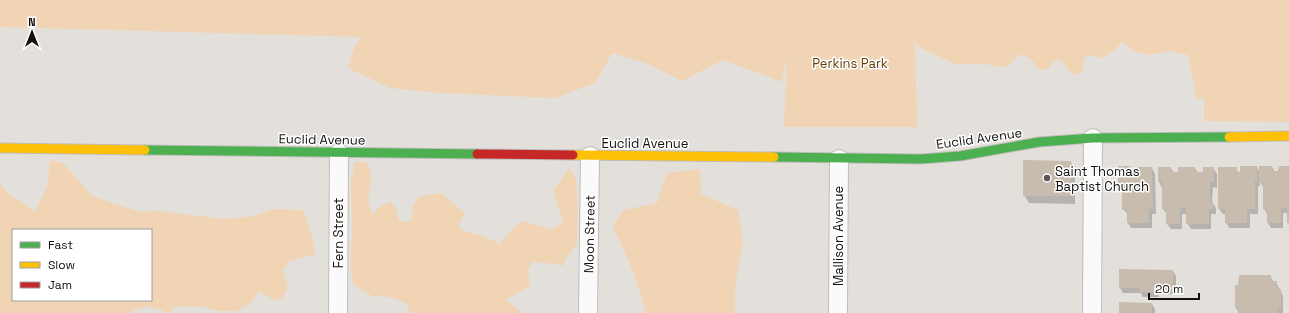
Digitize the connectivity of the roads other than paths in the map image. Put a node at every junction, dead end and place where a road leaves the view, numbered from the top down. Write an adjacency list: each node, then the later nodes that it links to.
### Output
1 (1289, 136): 2 (street, Euclid Avenue)
2 (1093, 138): 6 (street, Euclid Avenue); 10 (street)
3 (0, 148): 4 (street, Euclid Avenue)
4 (339, 153): 5 (street, Euclid Avenue); 7 (street, Fern Street)
5 (590, 156): 6 (street, Euclid Avenue); 8 (street, Moon Street)
6 (839, 159): 9 (street, Mallison Avenue)
7 (338, 313)
8 (588, 313)
9 (838, 313)
10 (1092, 313)

